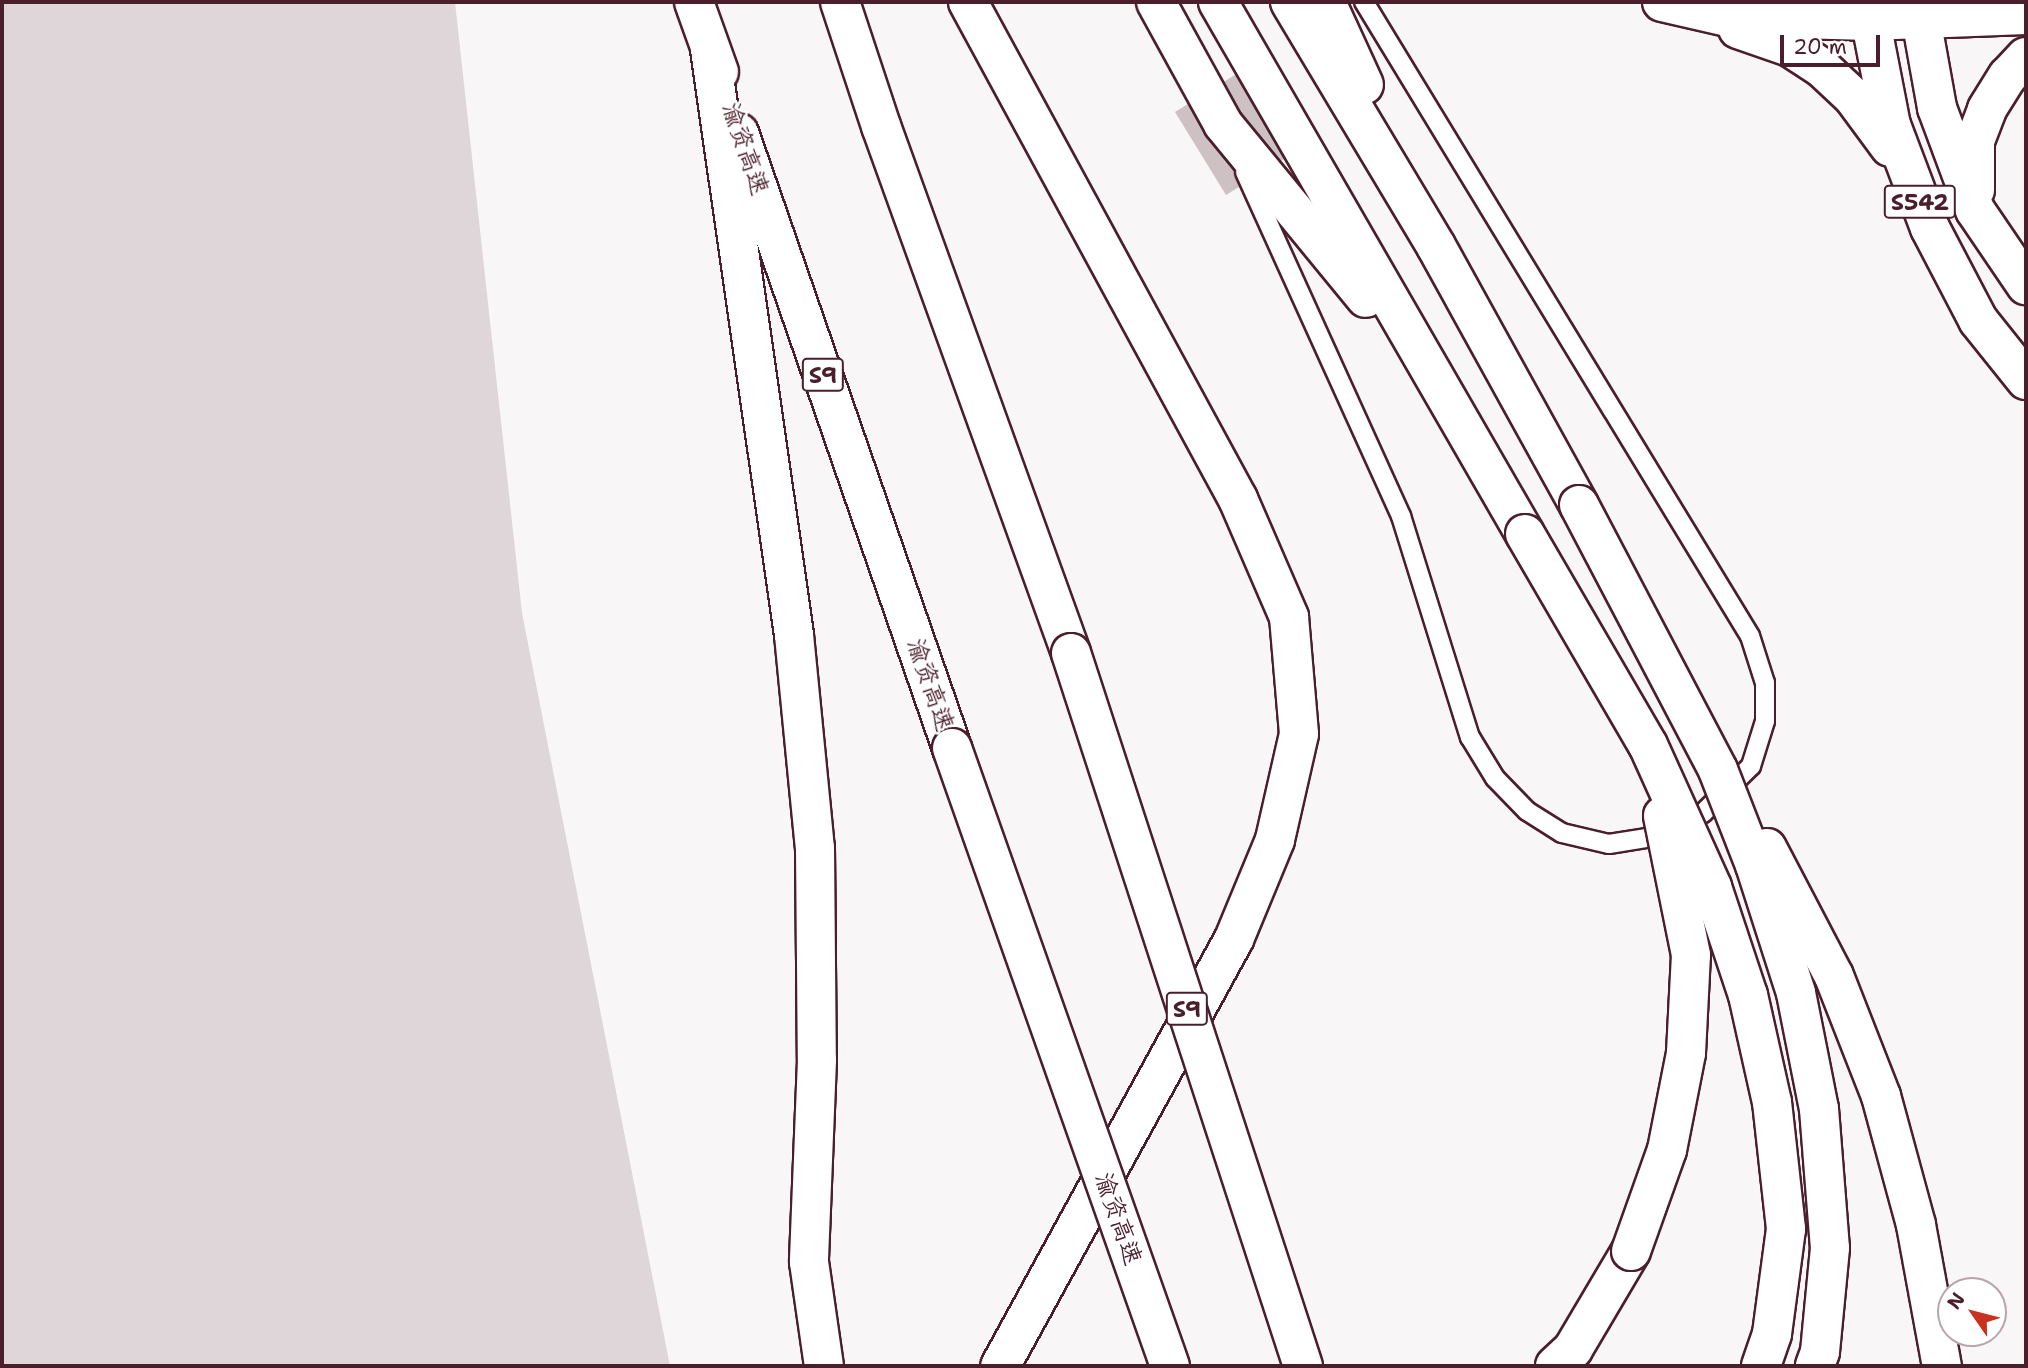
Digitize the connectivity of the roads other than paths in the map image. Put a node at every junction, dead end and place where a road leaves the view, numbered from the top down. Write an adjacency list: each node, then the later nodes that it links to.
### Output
1 (694, 2): 13 (main road, 渝资高速 / S9)
2 (840, 2): 27 (main road, S9, bridge)
3 (968, 2): 25 (main road)
4 (1156, 2): 15 (main road)
5 (1218, 2): 21 (main road)
6 (1290, 2): 18 (main road)
7 (1326, 2): 18 (main road)
8 (1364, 2): 15 (lane)
9 (1661, 2): 11 (main road); 16 (main road)
10 (1919, 10): 11 (main road); 12 (main road); 17 (main road, S542)
11 (1868, 11): 16 (main road, S542)
12 (2026, 15)
13 (710, 49): 24 (main road); 26 (main road, 渝资高速 / S9, bridge)
14 (2026, 57): 17 (main road)
15 (1223, 124): 21 (main road)
16 (1908, 171): 20 (main road, S542)
17 (1975, 210): 19 (main road, S542)
18 (1436, 246): 23 (main road, bridge)
19 (2026, 285)
20 (2026, 380)
21 (1436, 384): 22 (main road, bridge)
22 (1648, 745): 28 (main road, bridge); 29 (main road, bridge)
23 (1718, 770): 30 (main road, bridge); 31 (main road, bridge)
24 (824, 1366)
25 (1000, 1366)
26 (1170, 1366)
27 (1303, 1366)
28 (1555, 1366)
29 (1761, 1366)
30 (1815, 1366)
31 (1942, 1366)

